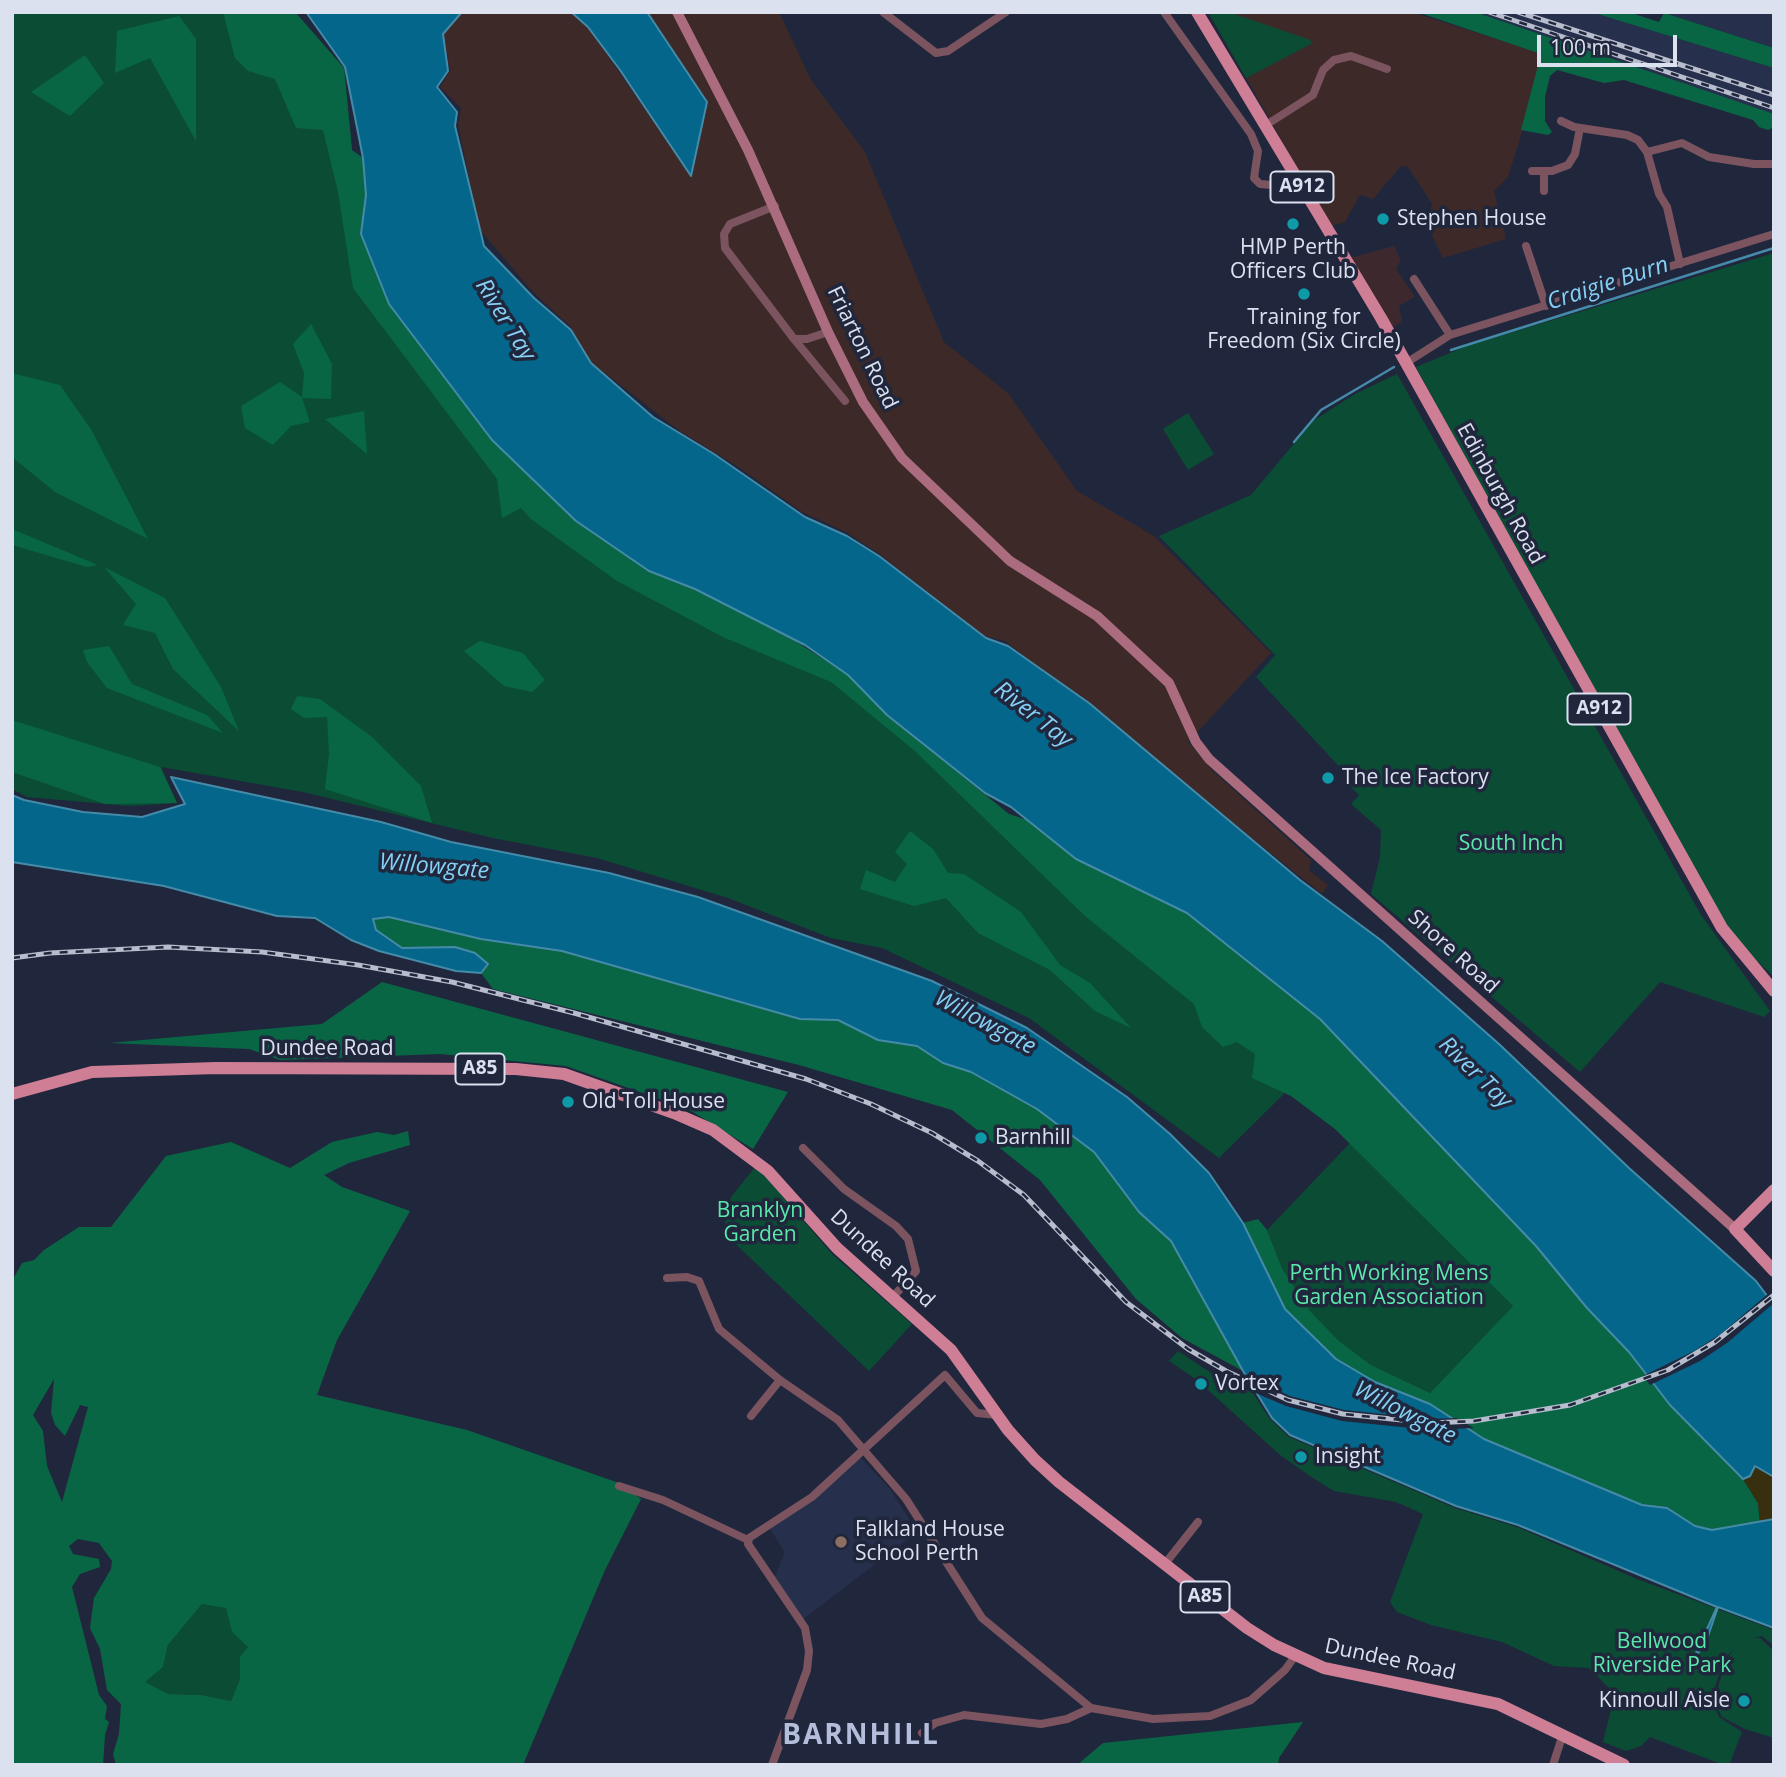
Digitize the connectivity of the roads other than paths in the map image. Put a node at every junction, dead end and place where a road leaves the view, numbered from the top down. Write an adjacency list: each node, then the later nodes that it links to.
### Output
1 (677, 12): 16 (street, Friarton Road)
2 (883, 12): 3 (street)
3 (1006, 12)
4 (1164, 12): 14 (street)
5 (1197, 12): 8 (main road, Edinburgh Road / A912)
6 (1387, 69): 8 (street)
7 (1561, 121): 9 (street)
8 (1266, 125): 14 (main road, Edinburgh Road / A912)
9 (1580, 128): 10 (street); 13 (street)
10 (1647, 152): 11 (street); 19 (street)
11 (1774, 164)
12 (1532, 171): 13 (street)
13 (1544, 172): 15 (street)
14 (1296, 177): 25 (main road, Edinburgh Road / A912)
15 (1544, 191)
16 (775, 206): 22 (street, Friarton Road); 24 (street)
17 (1774, 234): 19 (street)
18 (1527, 246): 21 (street)
19 (1680, 264): 21 (street)
20 (1414, 279): 23 (street)
21 (1546, 306): 23 (street)
22 (828, 332): 24 (street); 27 (street, Friarton Road)
23 (1450, 335): 25 (street)
24 (794, 339): 26 (street)
25 (1406, 363): 28 (main road, Edinburgh Road / A912)
26 (845, 401)
27 (1169, 683): 32 (street, Shore Road)
28 (1774, 991)
29 (12, 1094): 35 (main road, Dundee Road / A85)
30 (803, 1149): 35 (street)
31 (1774, 1190): 32 (main road)
32 (1735, 1229): 33 (main road)
33 (1774, 1271)
34 (667, 1278): 36 (street)
35 (893, 1297): 37 (main road, Dundee Road / A85)
36 (780, 1380): 38 (street); 39 (street)
37 (997, 1415): 39 (street); 43 (main road, Dundee Road / A85)
38 (751, 1416)
39 (864, 1448): 42 (street); 45 (street)
40 (619, 1486): 42 (street)
41 (1198, 1522): 43 (street)
42 (748, 1540): 48 (street)
43 (1164, 1565): 44 (main road, Dundee Road / A85)
44 (1295, 1656): 45 (street); 47 (main road, Dundee Road / A85)
45 (1091, 1709): 46 (street)
46 (922, 1733)
47 (1563, 1734): 49 (street); 50 (main road, Dundee Road / A85)
48 (772, 1765)
49 (1553, 1765)
50 (1624, 1765)

